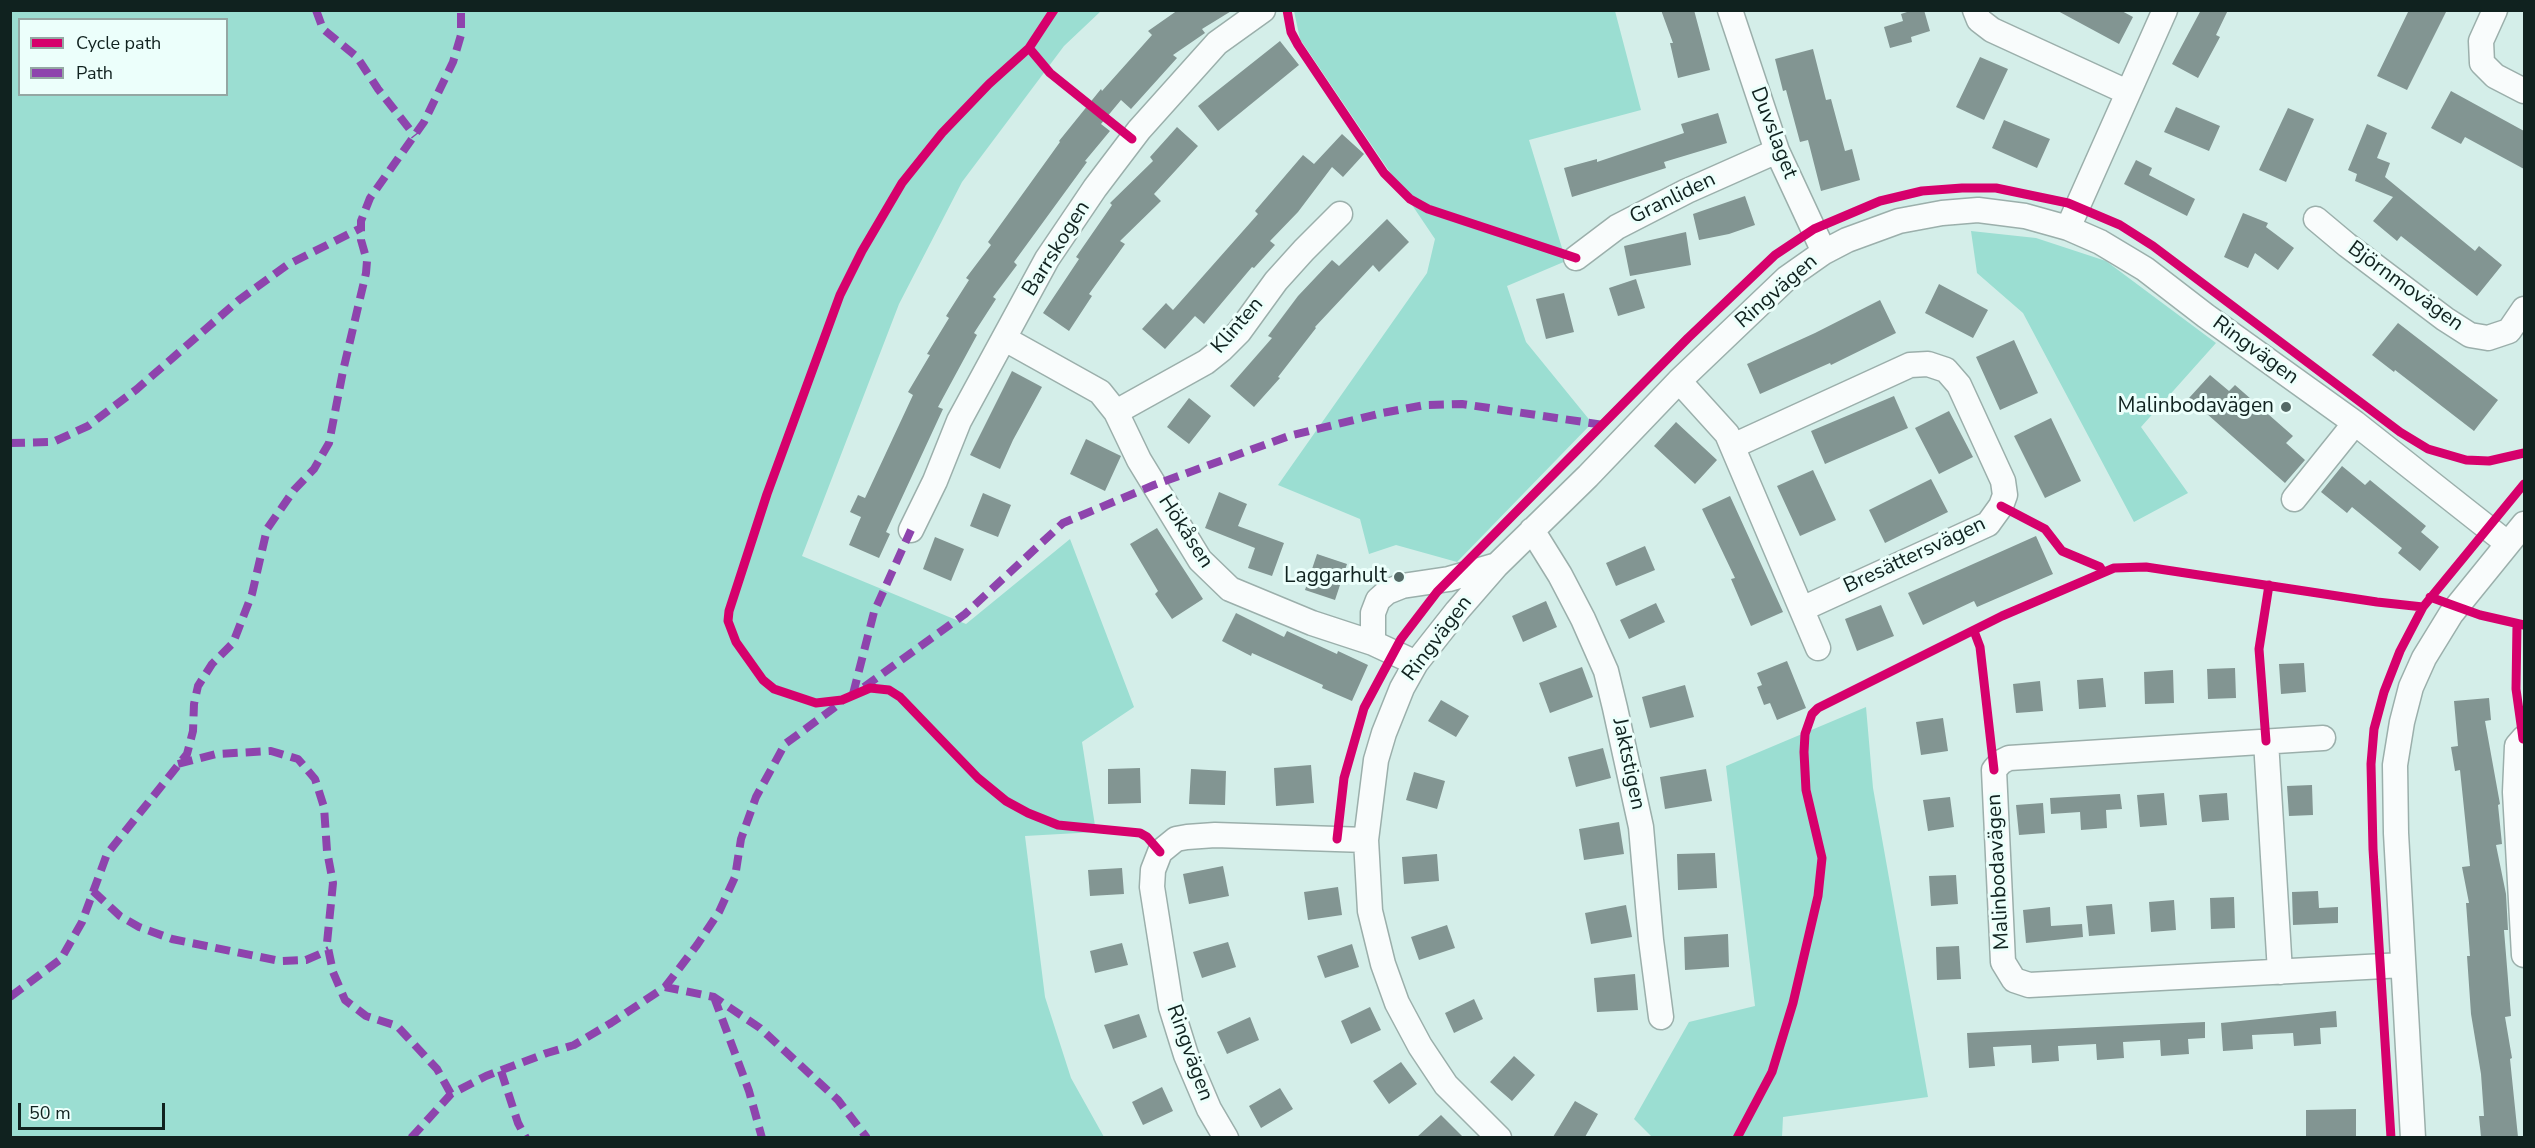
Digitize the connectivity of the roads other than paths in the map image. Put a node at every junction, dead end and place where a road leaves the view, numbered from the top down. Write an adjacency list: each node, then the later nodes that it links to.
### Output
1 (1263, 10): 15 (street, Barrskogen)
2 (1730, 10): 8 (street, Duvslaget)
3 (1975, 10): 7 (street)
4 (2165, 10): 7 (street)
5 (2495, 10): 6 (street)
6 (2524, 91)
7 (2127, 92): 11 (street)
8 (1777, 151): 12 (street, Duvslaget); 13 (street, Granliden)
9 (1340, 214): 17 (street, Klinten)
10 (2316, 219): 14 (street, Björnmovägen)
11 (2068, 228): 12 (street, Ringvägen); 18 (street, Ringvägen)
12 (1824, 252): 16 (street, Ringvägen)
13 (1576, 258)
14 (2524, 309)
15 (1005, 339): 17 (street, Hökåsen); 22 (street, Barrskogen)
16 (1679, 381): 19 (street); 23 (street, Ringvägen)
17 (1116, 412): 27 (street, Hökåsen)
18 (2355, 423): 20 (street); 24 (street, Ringvägen)
19 (1733, 446): 26 (street); 26 (street, Bresättersvägen)
20 (2294, 499)
21 (2524, 524): 24 (street)
22 (911, 530)
23 (1532, 530): 25 (street, Ringvägen); 37 (street, Jaktstigen)
24 (2507, 543): 35 (street)
25 (1497, 565): 27 (street); 29 (street, Ringvägen)
26 (1802, 609): 28 (street)
27 (1372, 643): 29 (street, Hökåsen)
28 (1818, 648)
29 (1416, 663): 33 (street, Ringvägen)
30 (2323, 738): 32 (street, Malinbodavägen)
31 (2524, 738): 34 (street)
32 (2266, 741): 36 (street); 36 (street, Malinbodavägen)
33 (1366, 840): 38 (street, Ringvägen); 39 (street, Ringvägen)
34 (2524, 955)
35 (2403, 965): 36 (street, Malinbodavägen); 40 (street)
36 (2280, 972)
37 (1661, 1017)
38 (1226, 1137)
39 (1499, 1137)
40 (2413, 1137)

